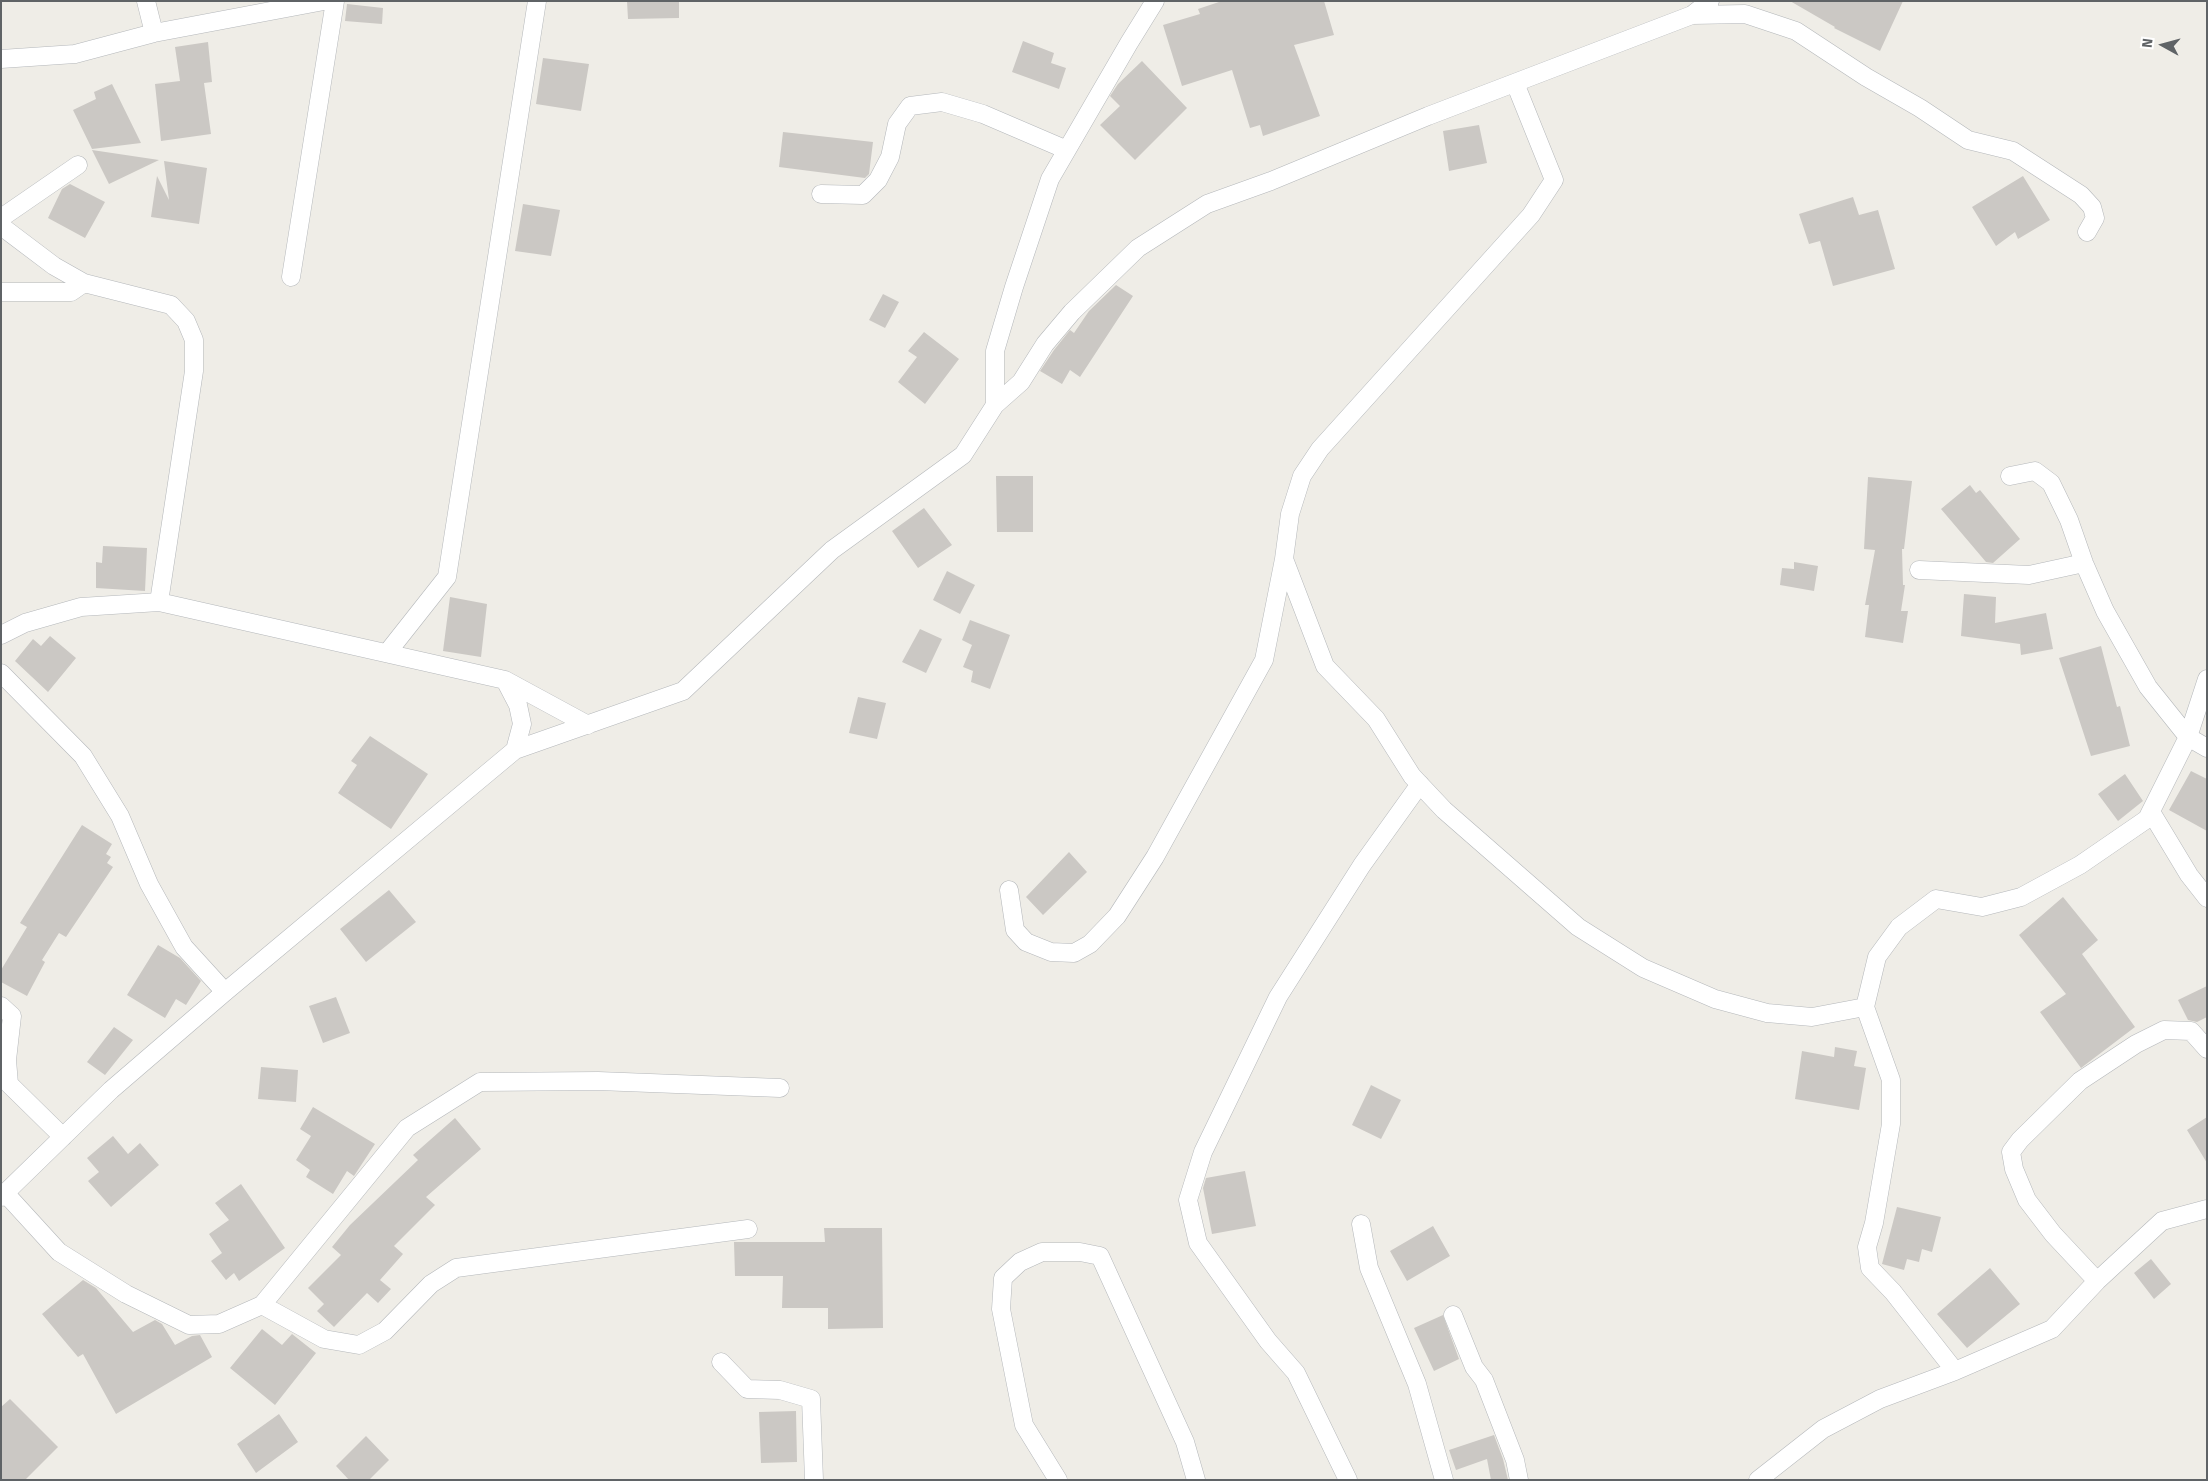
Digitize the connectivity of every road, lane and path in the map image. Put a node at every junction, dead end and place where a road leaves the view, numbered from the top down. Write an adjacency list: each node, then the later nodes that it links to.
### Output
1 (146, 1): 8 (street)
2 (324, 1): 8 (street)
3 (335, 1): 17 (street)
4 (537, 1): 27 (street)
5 (1155, 1): 11 (street)
6 (1710, 1): 7 (street)
7 (1692, 15): 10 (street); 16 (street)
8 (154, 33): 9 (street)
9 (1, 59)
10 (1515, 83): 20 (street); 22 (street)
11 (1068, 150): 13 (street); 20 (street)
12 (78, 165): 14 (street)
13 (820, 194)
14 (1, 218)
15 (1, 226): 18 (street)
16 (2087, 232)
17 (291, 277)
18 (84, 283): 19 (street); 25 (street)
19 (1, 292)
20 (995, 405): 31 (street)
21 (2010, 476): 23 (street)
22 (1284, 559): 35 (street); 37 (street)
23 (2084, 563): 24 (street); 32 (street)
24 (1919, 570)
25 (159, 602): 26 (street); 27 (street)
26 (1, 635)
27 (386, 653): 30 (street)
28 (1, 673): 39 (street)
29 (2207, 679): 32 (street)
30 (505, 680): 31 (street); 34 (street)
31 (588, 725): 34 (street)
32 (2188, 737): 33 (street); 36 (street)
33 (2207, 748)
34 (515, 750): 39 (street)
35 (1420, 784): 41 (street); 57 (street)
36 (2151, 812): 38 (street); 41 (street)
37 (1009, 890)
38 (2207, 898)
39 (225, 992): 44 (street)
40 (1, 1006): 44 (street)
41 (1864, 1007): 53 (street)
42 (2207, 1049): 49 (street)
43 (780, 1088): 50 (street)
44 (63, 1137): 45 (street)
45 (3, 1196): 50 (street)
46 (2207, 1209): 49 (street)
47 (1362, 1224): 58 (street)
48 (748, 1229): 50 (street)
49 (2098, 1281): 53 (street)
50 (262, 1305)
51 (1453, 1315): 59 (street)
52 (721, 1362): 54 (street)
53 (1955, 1371): 60 (street)
54 (814, 1480)
55 (1058, 1480): 56 (street)
56 (1196, 1480)
57 (1348, 1480)
58 (1444, 1480)
59 (1519, 1480)
60 (1758, 1480)

